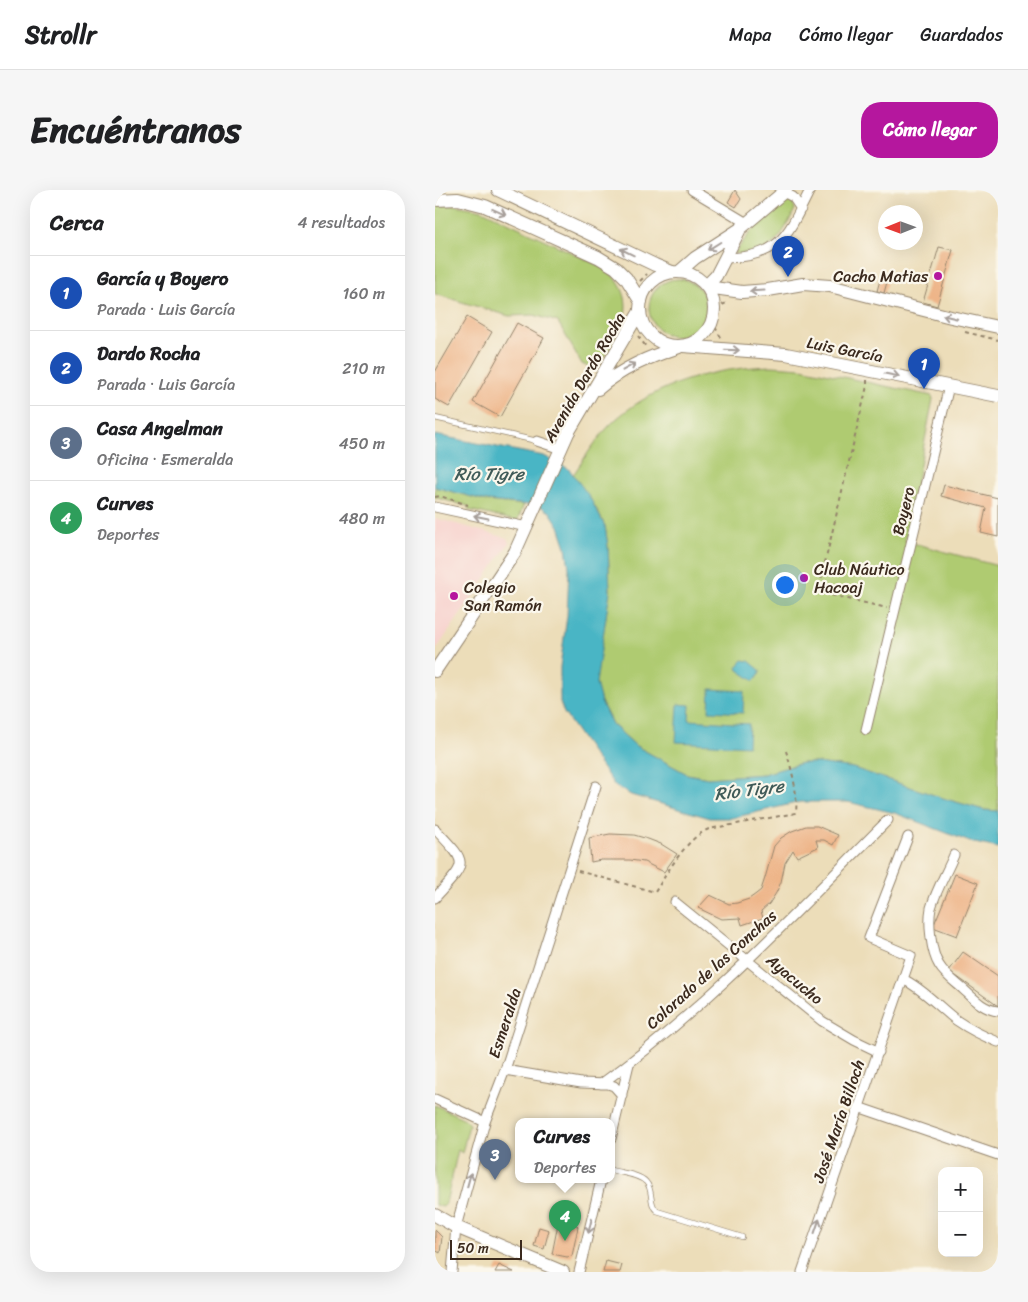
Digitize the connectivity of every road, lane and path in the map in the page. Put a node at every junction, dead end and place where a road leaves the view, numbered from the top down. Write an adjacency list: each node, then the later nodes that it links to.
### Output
1 (498, 190): 10 (main road, one-way to 1)
2 (692, 190): 7 (street)
3 (810, 190): 6 (street)
4 (785, 191): 6 (street); 7 (main road)
5 (435, 200): 15 (main road, one-way to 15)
6 (801, 209): 8 (street)
7 (744, 226): 8 (main road); 10 (main road, one-way to 10)
8 (726, 258): 12 (main road)
9 (651, 270): 11 (path)
10 (675, 272): 12 (main road); 15 (main road)
11 (638, 283)
12 (707, 286): 17 (main road, one-way to 12); 22 (main road)
13 (730, 302): 14 (path)
14 (721, 305)
15 (640, 307): 22 (main road); 26 (main road, Avenida Dardo Rocha)
16 (715, 327): 20 (path)
17 (998, 327)
18 (635, 331): 23 (path)
19 (959, 331): 21 (path)
20 (724, 340)
21 (998, 340)
22 (681, 346): 24 (main road, Luis García, one-way to 24); 26 (main road, Luis García, one-way to 22)
23 (650, 352)
24 (866, 370): 25 (main road, Luis García, one-way to 25); 33 (path)
25 (949, 386): 27 (main road, Luis García); 33 (street, Boyero)
26 (590, 395): 30 (main road, Avenida Dardo Rocha)
27 (998, 396)
28 (435, 418): 29 (lane)
29 (537, 441): 30 (street)
30 (559, 454): 32 (main road, Avenida Dardo Rocha)
31 (435, 507): 32 (street, one-way to 31)
32 (527, 528): 34 (main road, Avenida Dardo Rocha)
33 (895, 610): 35 (street, Boyero)
34 (435, 671)
35 (866, 730)
36 (786, 751): 42 (path)
37 (596, 786): 42 (street, Esmeralda)
38 (888, 820): 45 (street, Colorado de las Conchas)
39 (435, 829): 43 (street)
40 (908, 836): 46 (street, José María Billoch)
41 (954, 855): 47 (street)
42 (569, 868): 51 (street, Esmeralda)
43 (435, 898)
44 (675, 902): 45 (street, Ayacucho)
45 (749, 960): 49 (street, Ayacucho); 50 (street, Colorado de las Conchas)
46 (903, 979): 48 (street); 49 (street, José María Billoch)
47 (998, 1011)
48 (998, 1042)
49 (879, 1052): 55 (street, José María Billoch)
50 (629, 1064): 52 (street, Colorado de las Conchas); 53 (street)
51 (505, 1070): 52 (street); 56 (street, Esmeralda)
52 (601, 1084): 53 (street)
53 (622, 1095): 57 (street)
54 (435, 1099): 56 (street)
55 (858, 1107): 58 (street); 67 (street, José María Billoch, one-way to 55)
56 (485, 1122): 62 (street, Esmeralda, one-way to 56)
57 (615, 1122)
58 (998, 1155)
59 (615, 1171): 63 (lane)
60 (600, 1183): 66 (street, one-way to 66)
61 (435, 1215): 62 (main road)
62 (456, 1227): 64 (street, Esmeralda); 65 (main road)
63 (742, 1237)
64 (452, 1272)
65 (563, 1272)
66 (579, 1272)
67 (802, 1272)

